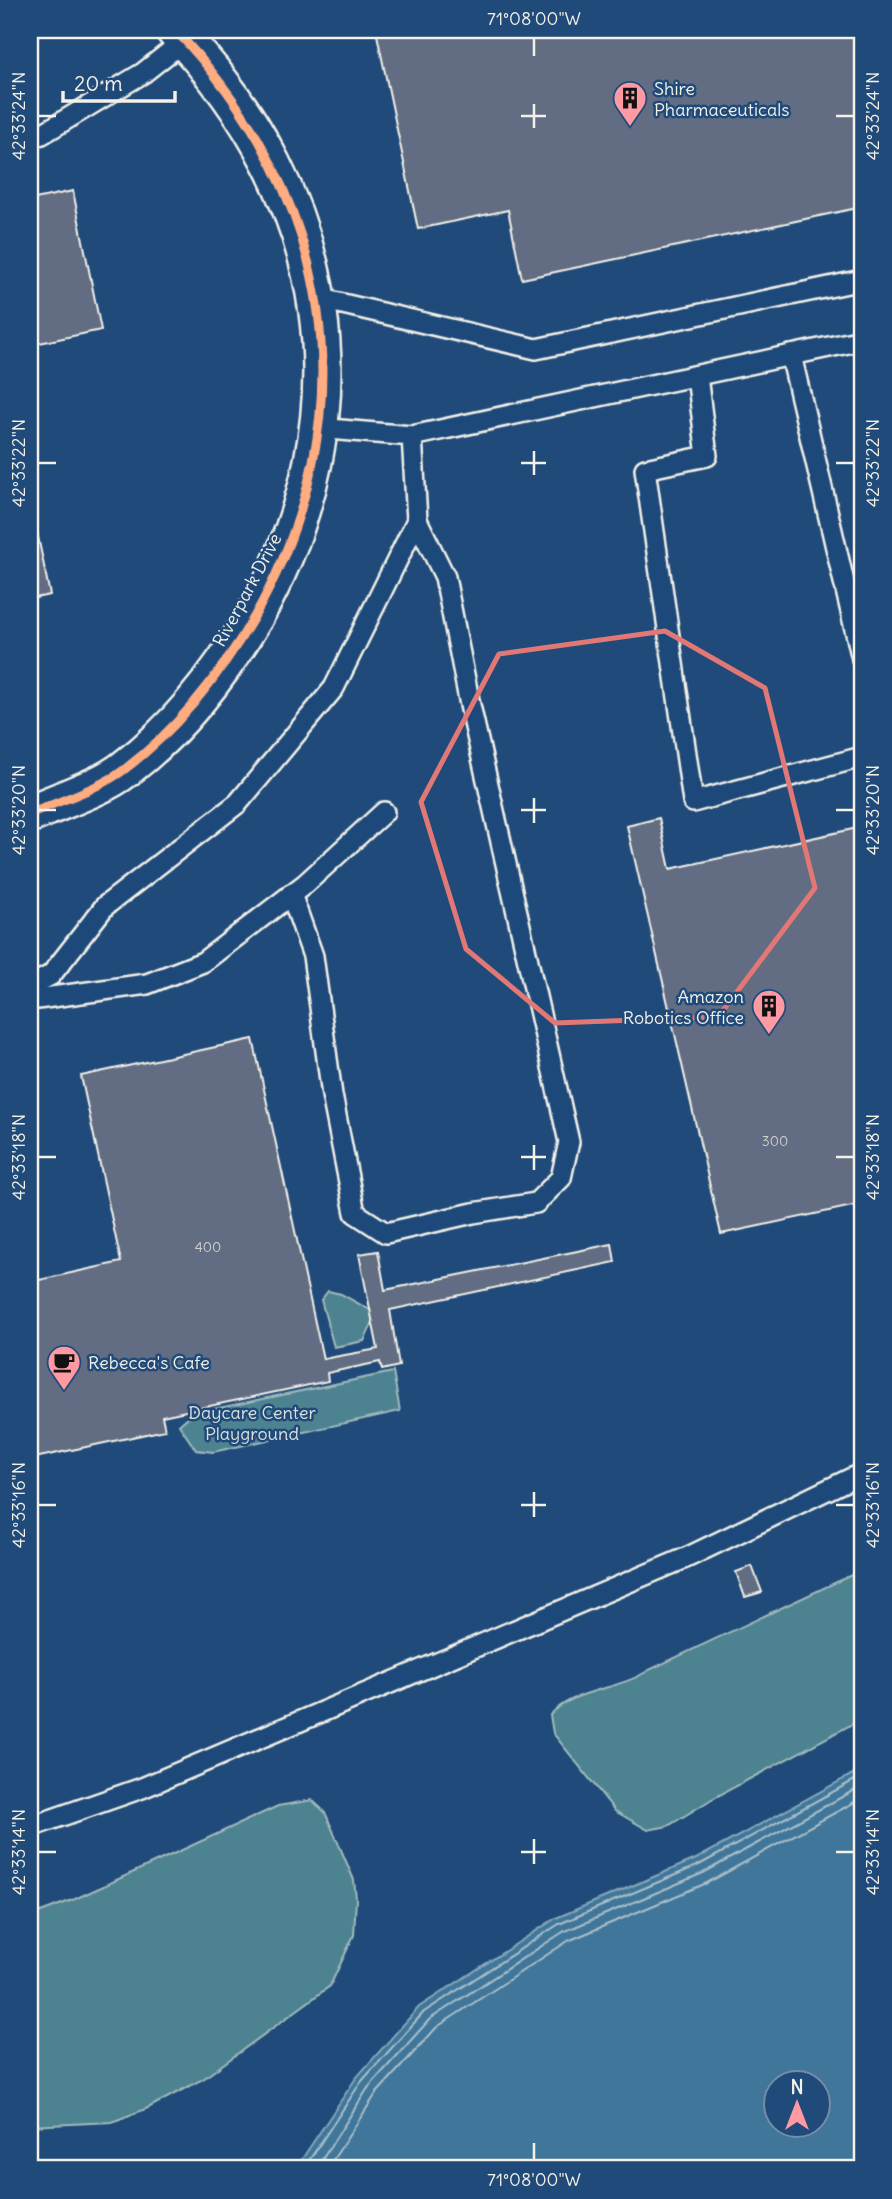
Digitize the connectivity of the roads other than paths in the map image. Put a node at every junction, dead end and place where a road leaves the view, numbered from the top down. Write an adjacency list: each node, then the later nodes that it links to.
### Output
1 (180, 35): 2 (lane); 4 (street, Riverpark Drive)
2 (30, 138)
3 (862, 281): 4 (lane)
4 (317, 298): 8 (street, Riverpark Drive)
5 (862, 340): 6 (lane)
6 (791, 355): 7 (lane); 11 (lane)
7 (696, 376): 9 (lane); 12 (lane)
8 (317, 428): 9 (lane); 14 (street, Riverpark Drive)
9 (412, 436): 10 (lane)
10 (417, 520): 15 (lane); 16 (lane)
11 (862, 659)
12 (862, 757)
13 (384, 812): 15 (lane)
14 (30, 814)
15 (291, 894): 17 (lane)
16 (30, 986)
17 (30, 1000)
18 (862, 1473): 19 (lane)
19 (30, 1827)

